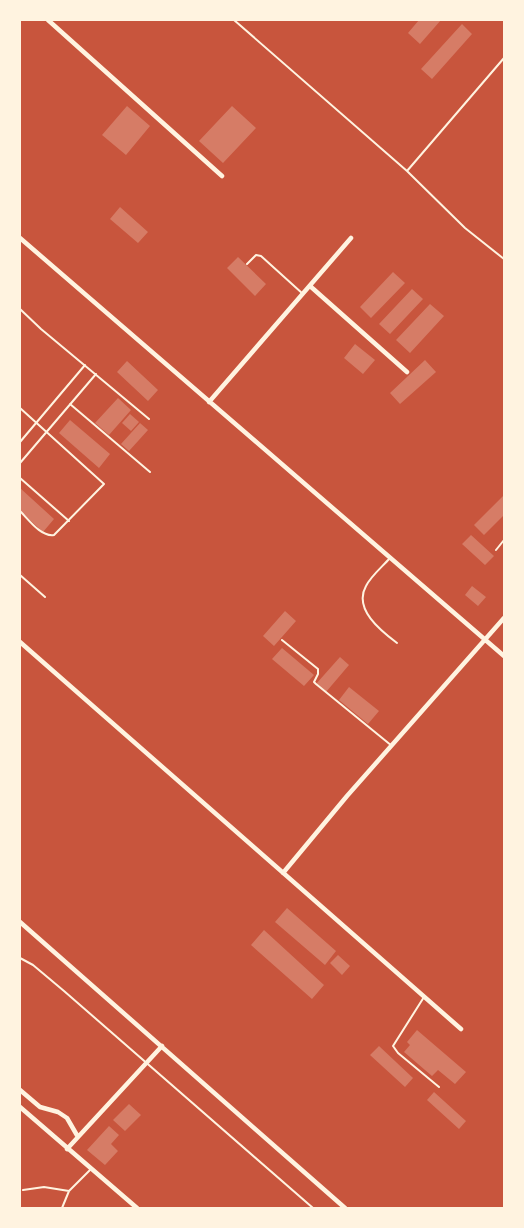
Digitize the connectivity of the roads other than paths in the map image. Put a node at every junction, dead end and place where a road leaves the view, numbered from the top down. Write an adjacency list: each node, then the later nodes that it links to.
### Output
1 (48, 20): 5 (street)
2 (234, 20): 4 (lane)
3 (504, 58): 4 (lane)
4 (407, 171): 8 (lane)
5 (222, 176)
6 (20, 238): 16 (street)
7 (351, 238): 10 (street)
8 (504, 259)
9 (247, 264): 11 (lane)
10 (310, 286): 11 (street); 14 (street)
11 (303, 294): 16 (street)
12 (20, 309): 13 (lane)
13 (85, 365): 15 (lane); 20 (lane)
14 (407, 372)
15 (96, 374): 17 (lane); 19 (lane)
16 (209, 402): 30 (street)
17 (70, 404): 21 (lane); 24 (lane)
18 (20, 408): 20 (lane)
19 (149, 419)
20 (36, 422): 21 (lane); 22 (lane)
21 (47, 431): 23 (lane); 27 (lane)
22 (20, 442)
23 (20, 462)
24 (150, 472)
25 (20, 478): 27 (lane)
26 (20, 511): 27 (lane)
27 (69, 521)
28 (504, 540): 29 (lane)
29 (496, 550)
30 (390, 558): 35 (street); 37 (lane)
31 (20, 575): 32 (lane)
32 (45, 597)
33 (504, 618): 35 (street)
34 (282, 640): 39 (lane)
35 (485, 640): 38 (street); 39 (street)
36 (20, 642): 40 (street)
37 (397, 643)
38 (504, 657)
39 (392, 746): 40 (street)
40 (283, 873): 43 (street)
41 (20, 922): 45 (street)
42 (20, 958): 46 (lane)
43 (424, 997): 44 (street); 47 (lane)
44 (461, 1029)
45 (162, 1046): 46 (street); 58 (street)
46 (146, 1063): 50 (street); 57 (lane)
47 (439, 1087)
48 (20, 1090): 50 (street)
49 (20, 1107): 51 (street)
50 (78, 1137): 51 (street)
51 (67, 1149): 52 (street)
52 (91, 1169): 54 (lane); 56 (street)
53 (23, 1190): 54 (lane)
54 (69, 1191): 55 (lane)
55 (62, 1209)
56 (137, 1209)
57 (313, 1209)
58 (345, 1209)

